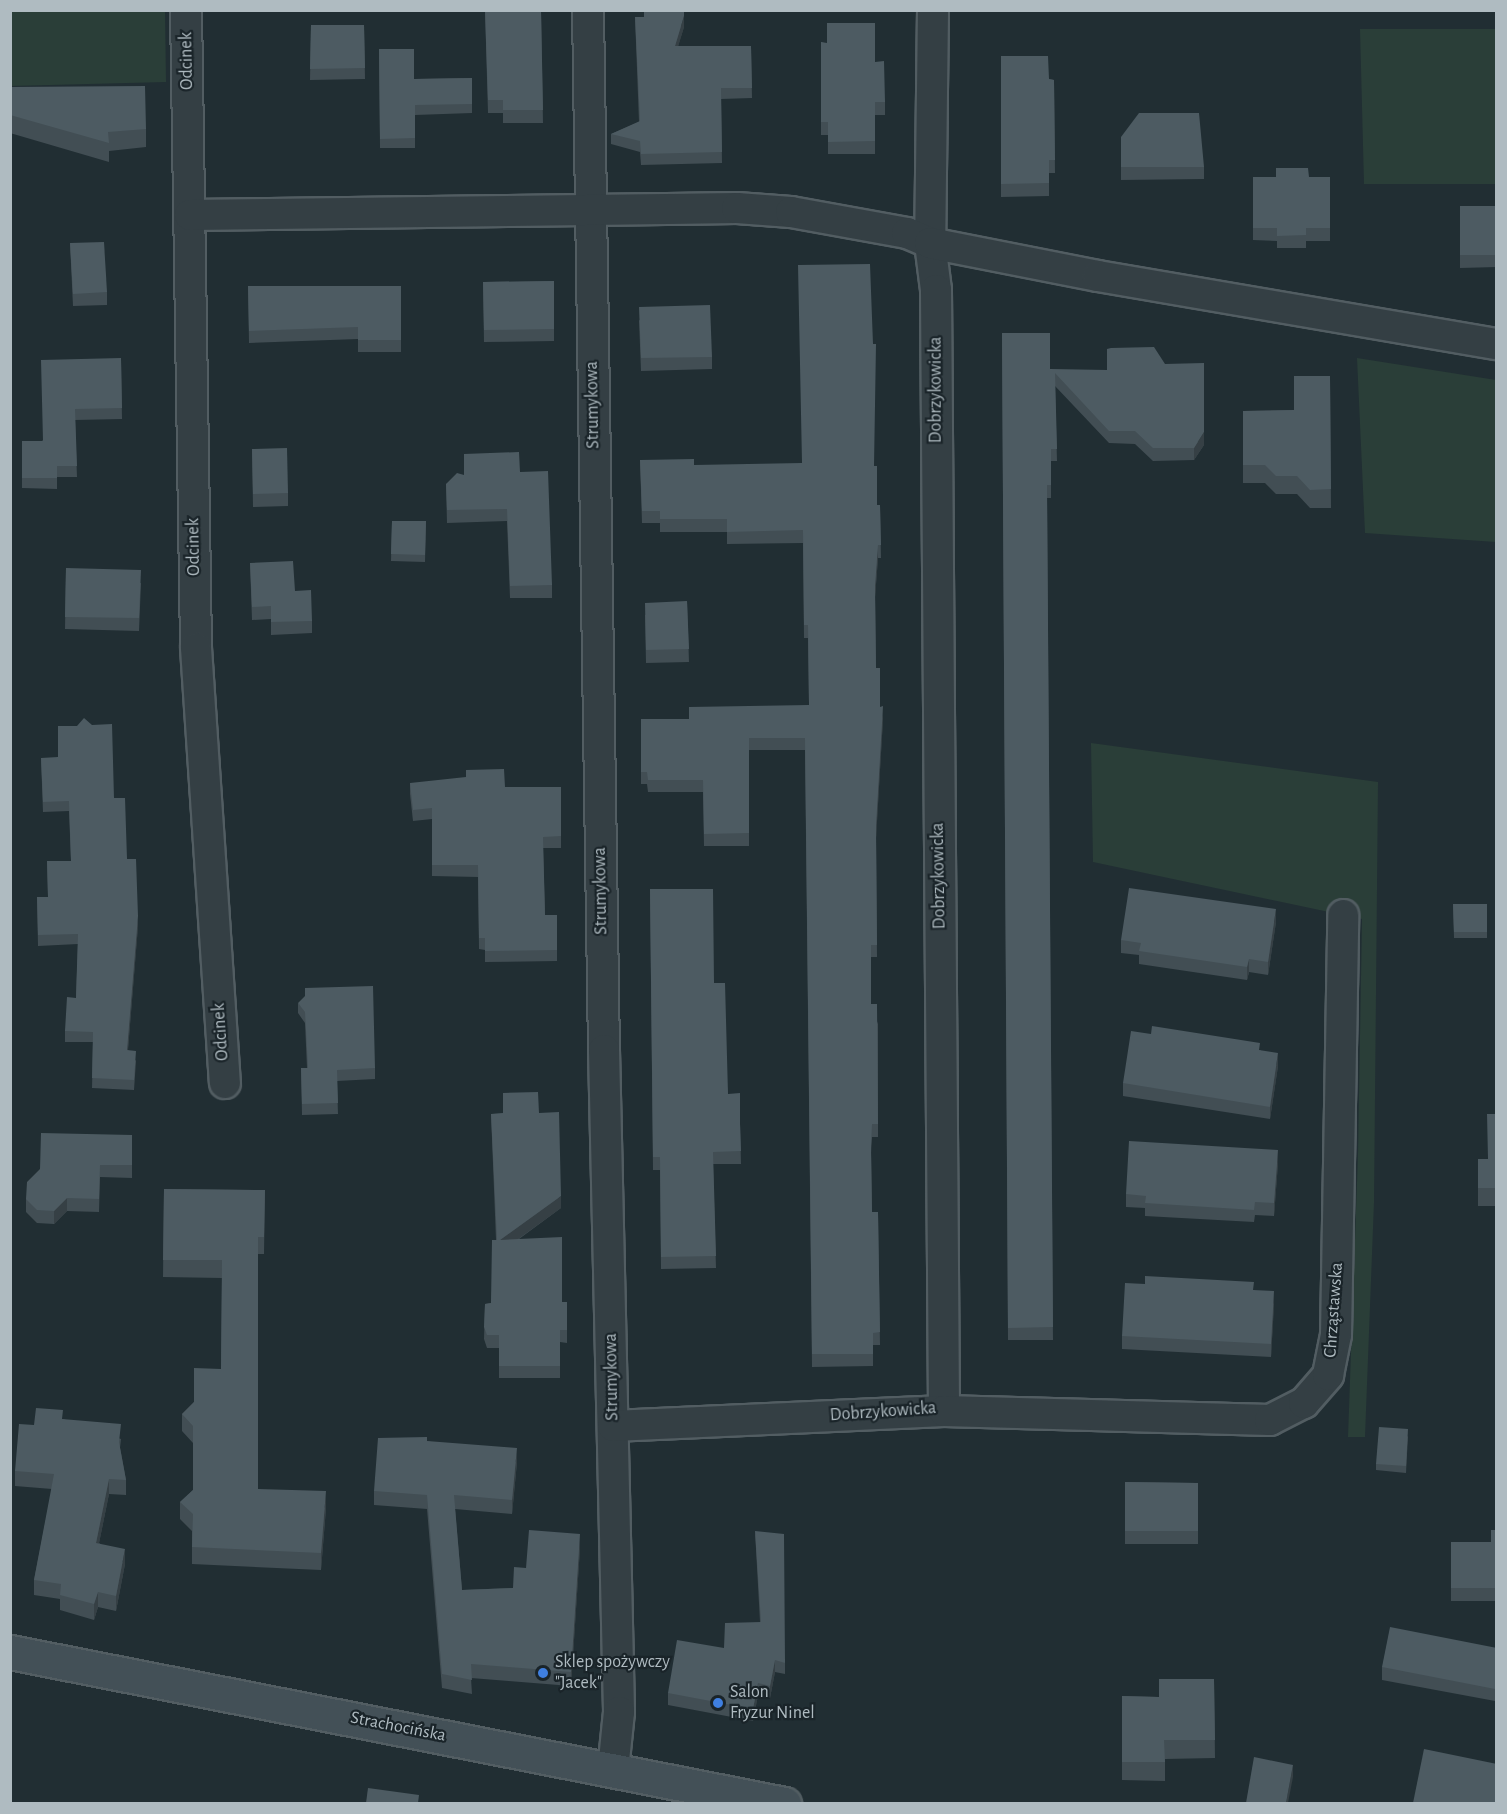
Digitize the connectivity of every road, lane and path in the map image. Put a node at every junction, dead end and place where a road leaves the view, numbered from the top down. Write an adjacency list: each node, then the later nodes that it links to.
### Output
1 (186, 10): 5 (street, Odcinek)
2 (588, 10): 4 (street, Strumykowa)
3 (933, 10): 6 (street, Dobrzykowicka)
4 (590, 208): 5 (street); 6 (street); 11 (street, Strumykowa)
5 (190, 215): 9 (street, Odcinek)
6 (930, 243): 7 (street); 10 (street, Dobrzykowicka)
7 (1497, 344)
8 (1343, 915): 10 (street, Chrząstawska)
9 (225, 1083)
10 (944, 1411): 11 (street, Dobrzykowicka)
11 (614, 1425): 13 (street, Strumykowa)
12 (10, 1652): 13 (main road, Strachocińska)
13 (613, 1770): 14 (main road, Strachocińska)
14 (784, 1803)

